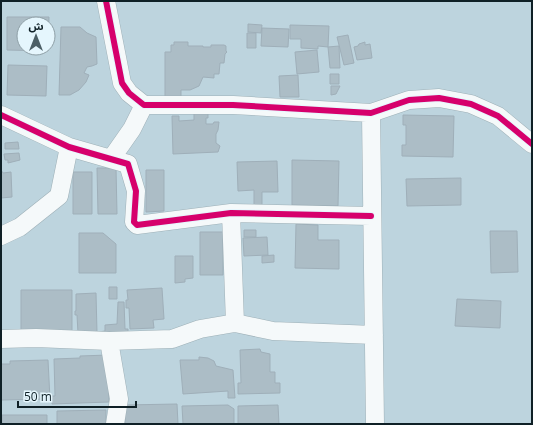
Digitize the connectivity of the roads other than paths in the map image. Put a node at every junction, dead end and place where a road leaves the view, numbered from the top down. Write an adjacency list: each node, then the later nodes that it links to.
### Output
1 (106, 1): 2 (street)
2 (144, 105): 3 (street); 7 (street)
3 (371, 113): 5 (street); 9 (street)
4 (1, 114): 6 (street)
5 (532, 144)
6 (69, 147): 7 (street); 10 (street)
7 (111, 159): 8 (street)
8 (231, 213): 9 (street); 11 (street)
9 (372, 216): 12 (street)
10 (1, 236)
11 (235, 323): 12 (street); 14 (street)
12 (374, 335): 16 (street)
13 (1, 339): 14 (street)
14 (109, 341): 15 (street)
15 (115, 424)
16 (375, 424)

